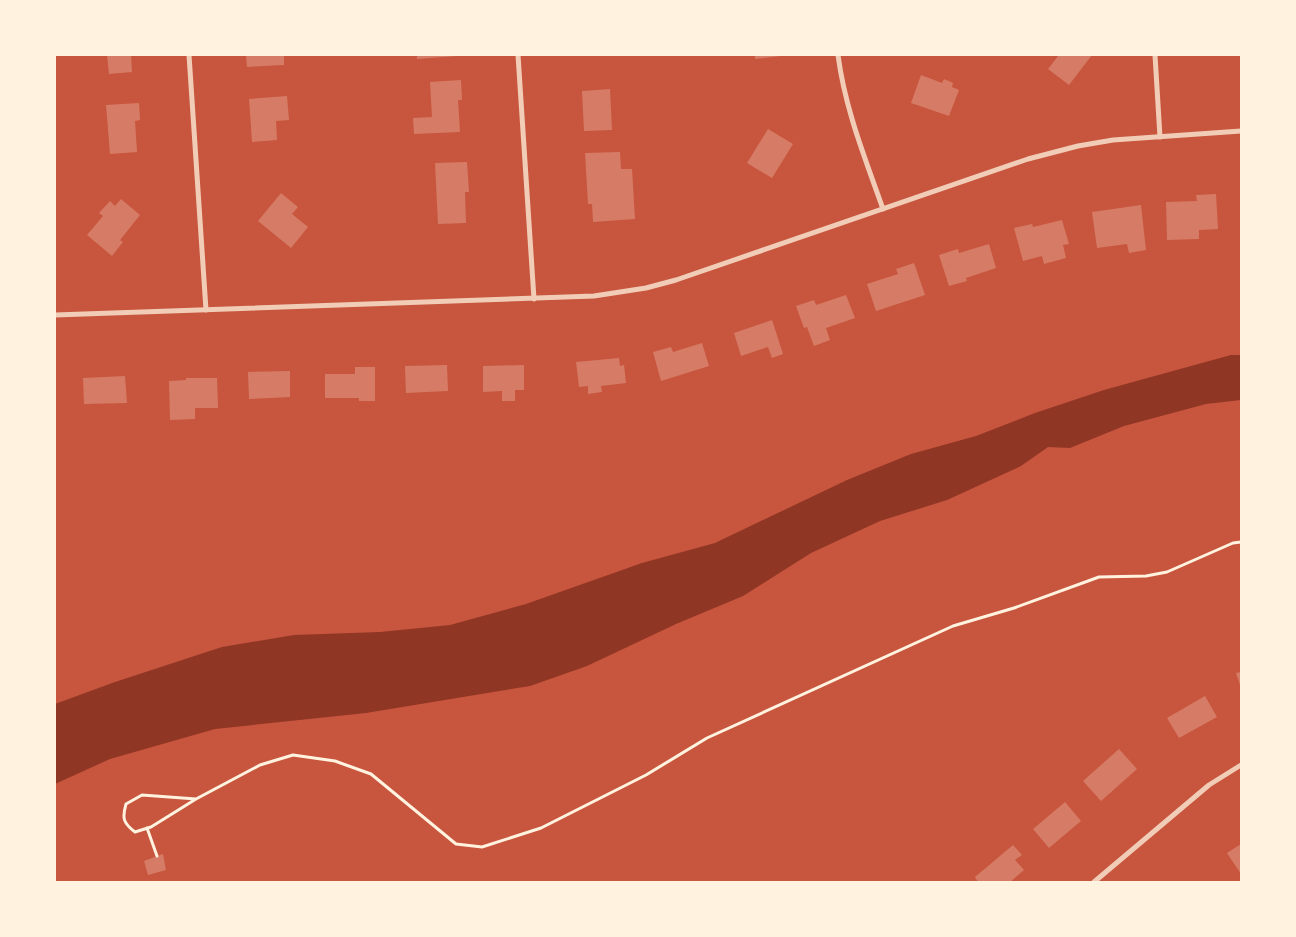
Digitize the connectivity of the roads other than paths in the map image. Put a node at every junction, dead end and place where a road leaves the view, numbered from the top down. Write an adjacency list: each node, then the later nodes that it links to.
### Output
1 (188, 55): 9 (street)
2 (518, 55): 8 (street)
3 (838, 55): 7 (street)
4 (1155, 55): 6 (street)
5 (1241, 132): 6 (street)
6 (1160, 137): 7 (street)
7 (883, 209): 8 (street)
8 (534, 299): 9 (street)
9 (206, 310): 10 (street)
10 (55, 315)
11 (1241, 765): 12 (street)
12 (1094, 882)

